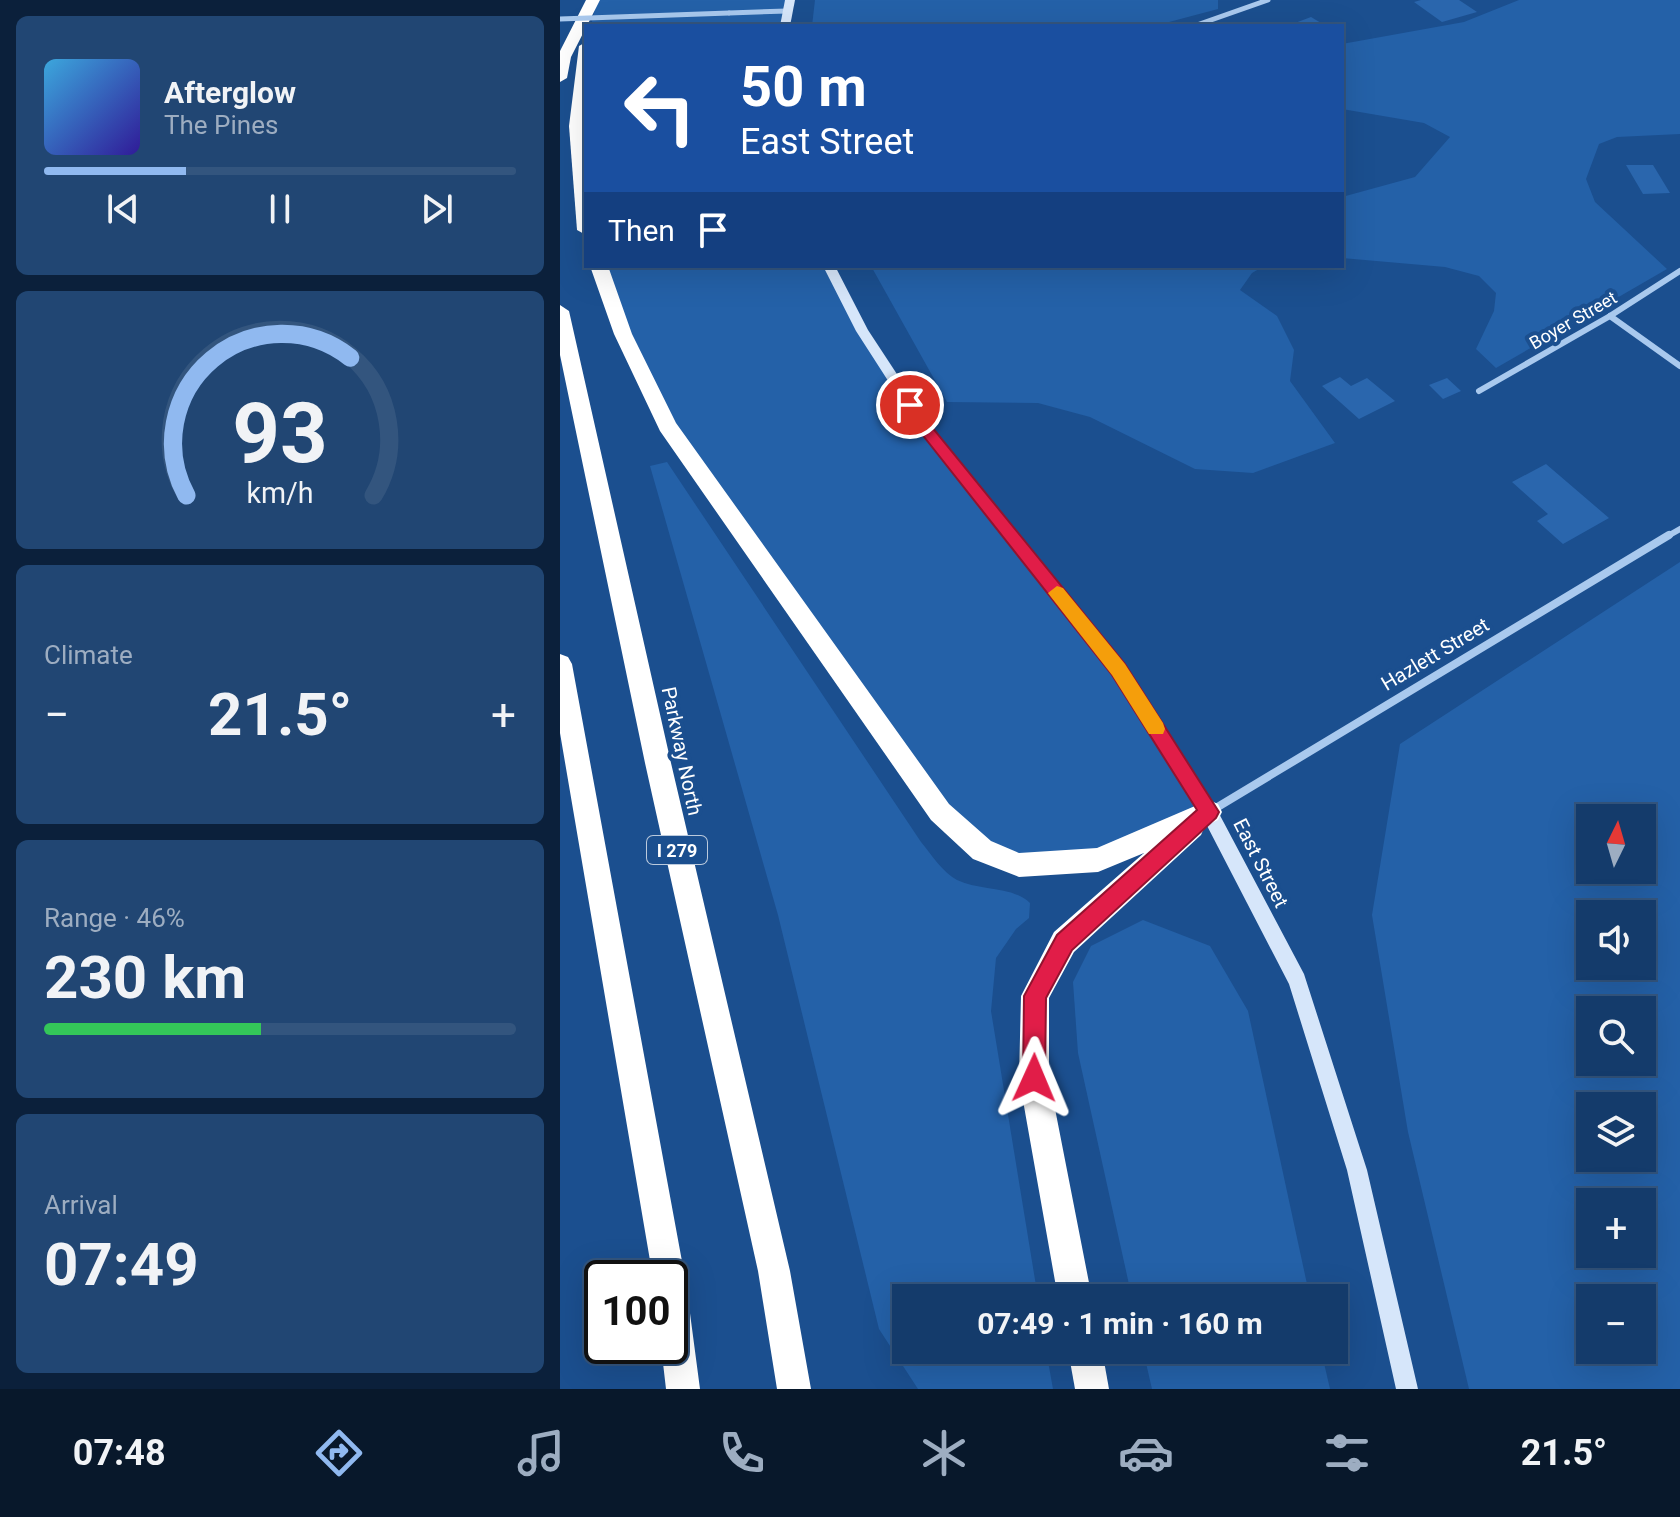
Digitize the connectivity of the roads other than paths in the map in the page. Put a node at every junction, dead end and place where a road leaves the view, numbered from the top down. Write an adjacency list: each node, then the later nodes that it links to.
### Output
1 (595, 0): 5 (highway); 8 (highway)
2 (1268, 0): 6 (street)
3 (788, 5): 4 (street, bridge)
4 (560, 19)
5 (591, 24)
6 (1200, 24)
7 (584, 64): 9 (highway)
8 (560, 78)
9 (584, 207)
10 (600, 268): 19 (highway)
11 (830, 268): 19 (main road, East Street)
12 (1680, 271): 14 (street, Boyer Street)
13 (560, 311): 25 (highway, Parkway North / I 279)
14 (1610, 316): 15 (street); 16 (street, Boyer Street)
15 (1680, 366)
16 (1479, 391)
17 (1680, 529): 19 (street, Hazlett Street)
18 (560, 664): 20 (highway)
19 (1209, 812): 21 (highway); 27 (main road, East Street)
20 (666, 1260)
21 (1072, 1284)
22 (680, 1364): 24 (highway)
23 (1088, 1364): 26 (highway)
24 (683, 1389)
25 (794, 1389)
26 (1092, 1389)
27 (1407, 1389)

